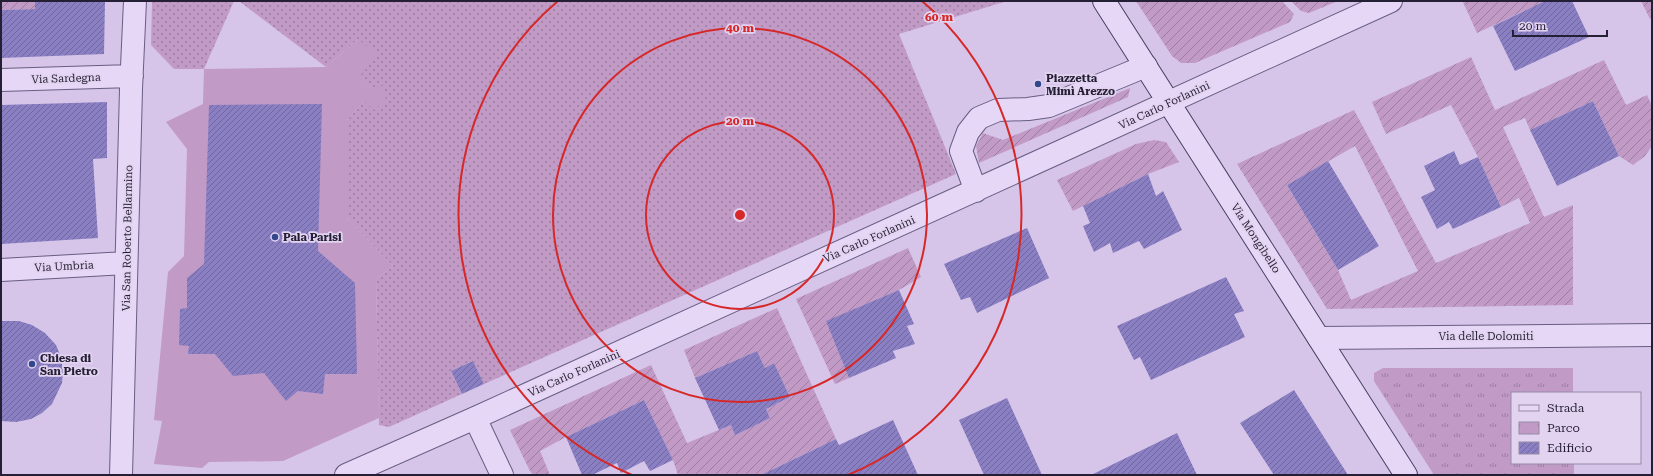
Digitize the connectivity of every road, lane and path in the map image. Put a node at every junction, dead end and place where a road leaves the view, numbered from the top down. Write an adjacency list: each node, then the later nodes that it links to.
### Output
1 (135, 1): 5 (street, Via San Roberto Bellarmino)
2 (1104, 1): 4 (street, Via Mongibello)
3 (1391, 1): 7 (street, Via Carlo Forlanini)
4 (1146, 66): 7 (street, Via Mongibello); 8 (street)
5 (132, 76): 6 (street, Via Sardegna); 9 (street, Via San Roberto Bellarmino)
6 (1, 80)
7 (1169, 103): 8 (street, Via Carlo Forlanini); 12 (street, Via Mongibello)
8 (976, 191): 13 (street, Via Carlo Forlanini)
9 (126, 263): 10 (street, Via Umbria); 14 (street, Via San Roberto Bellarmino)
10 (1, 270)
11 (1652, 335): 12 (street, Via delle Dolomiti)
12 (1319, 338): 17 (street, Via Mongibello)
13 (476, 418): 15 (street, Via Carlo Forlanini); 16 (street)
14 (121, 475)
15 (346, 475)
16 (502, 475)
17 (1406, 475)

